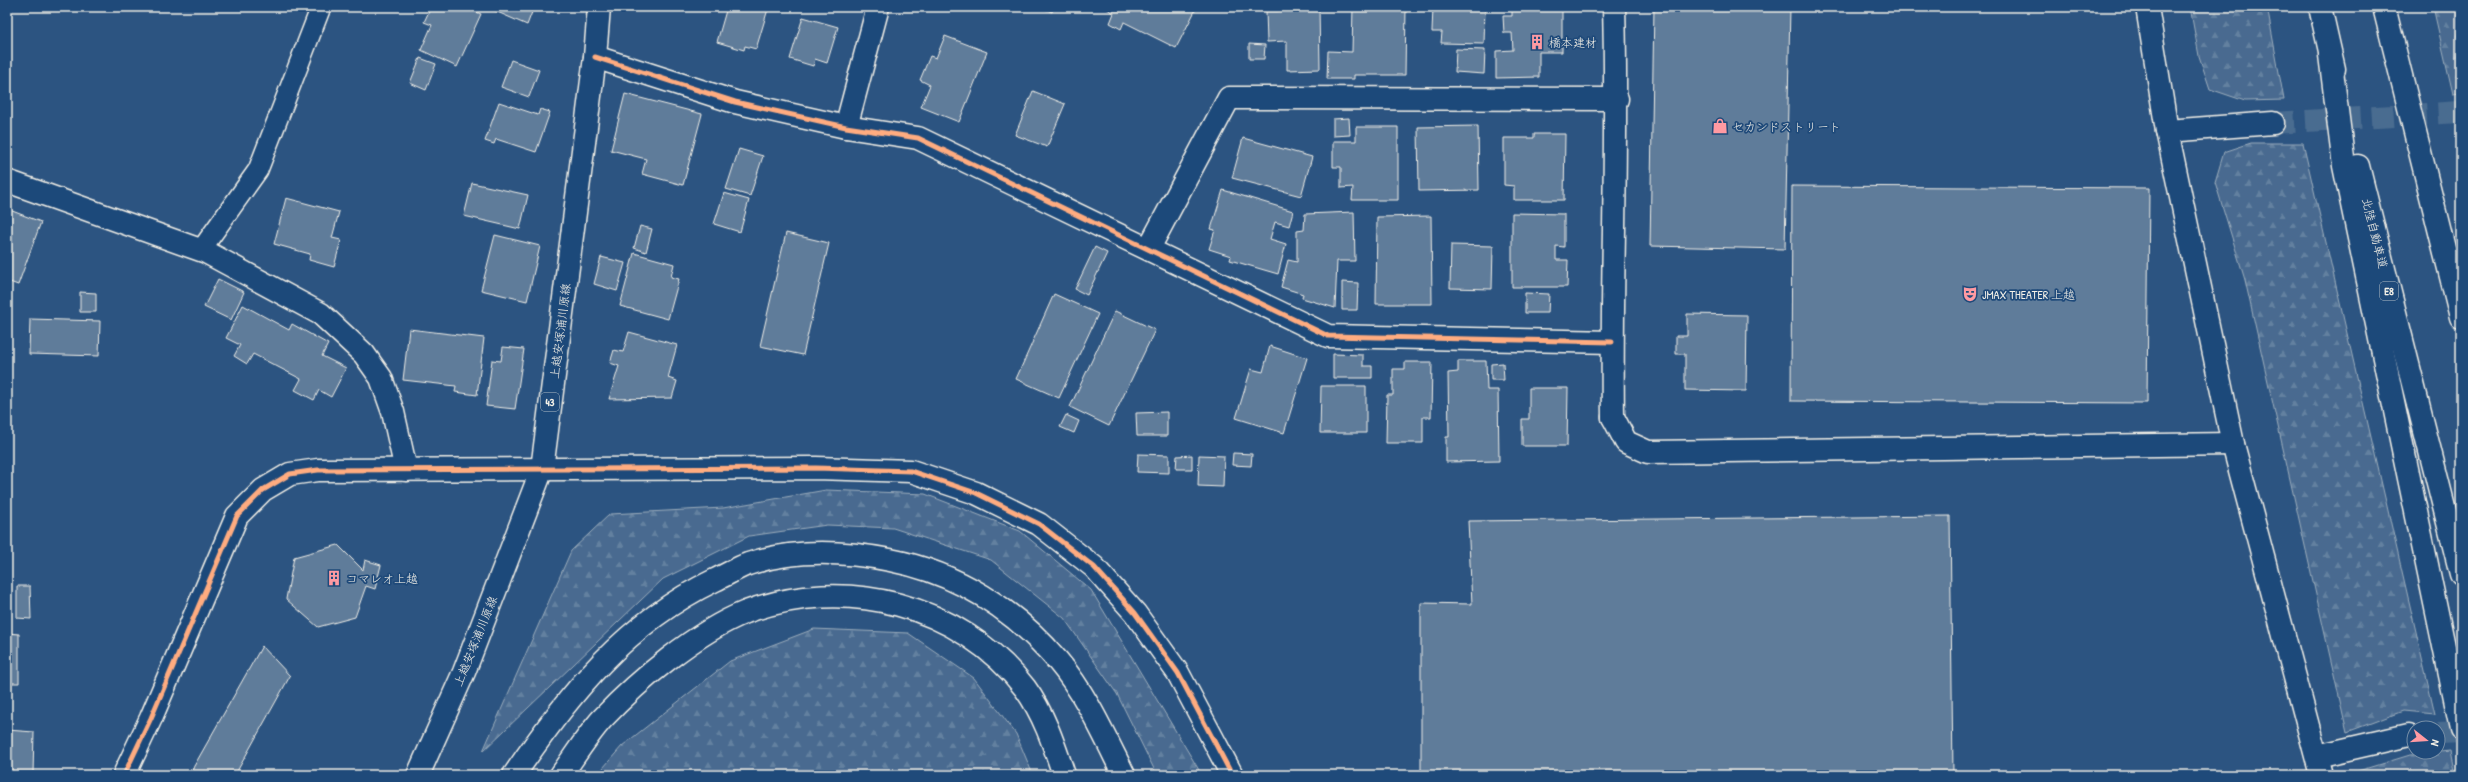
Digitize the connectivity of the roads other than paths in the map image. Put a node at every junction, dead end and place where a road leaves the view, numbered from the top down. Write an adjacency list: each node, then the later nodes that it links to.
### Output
1 (321, 7): 16 (lane)
2 (599, 7): 9 (main road, 上越安塚浦川原線 / 43)
3 (878, 7): 12 (main road)
4 (1614, 7): 10 (main road)
5 (2146, 7): 13 (main road)
6 (2320, 7): 8 (main road, 北陸自動車道 / E8)
7 (2384, 7): 17 (main road)
8 (2330, 56): 22 (main road, 北陸自動車道 / E8); 23 (main road)
9 (595, 57): 12 (main road); 20 (main road, 上越安塚浦川原線 / 43)
10 (1616, 98): 15 (main road); 18 (main road)
11 (2273, 123): 13 (main road)
12 (846, 127): 15 (main road)
13 (2167, 131): 19 (main road)
14 (7, 181): 16 (main road)
15 (1149, 248): 18 (main road)
16 (201, 250): 21 (main road)
17 (2461, 317)
18 (1612, 342): 19 (main road)
19 (2233, 444): 25 (main road)
20 (542, 469): 21 (main road); 27 (main road, 上越安塚浦川原線 / 43); 32 (main road)
21 (406, 470): 26 (main road)
22 (2461, 574)
23 (2461, 728)
24 (2406, 736): 25 (main road)
25 (2319, 766)
26 (124, 775)
27 (418, 775)
28 (514, 775): 31 (main road)
29 (561, 775): 30 (main road)
30 (1064, 775)
31 (1124, 775)
32 (1232, 775)

